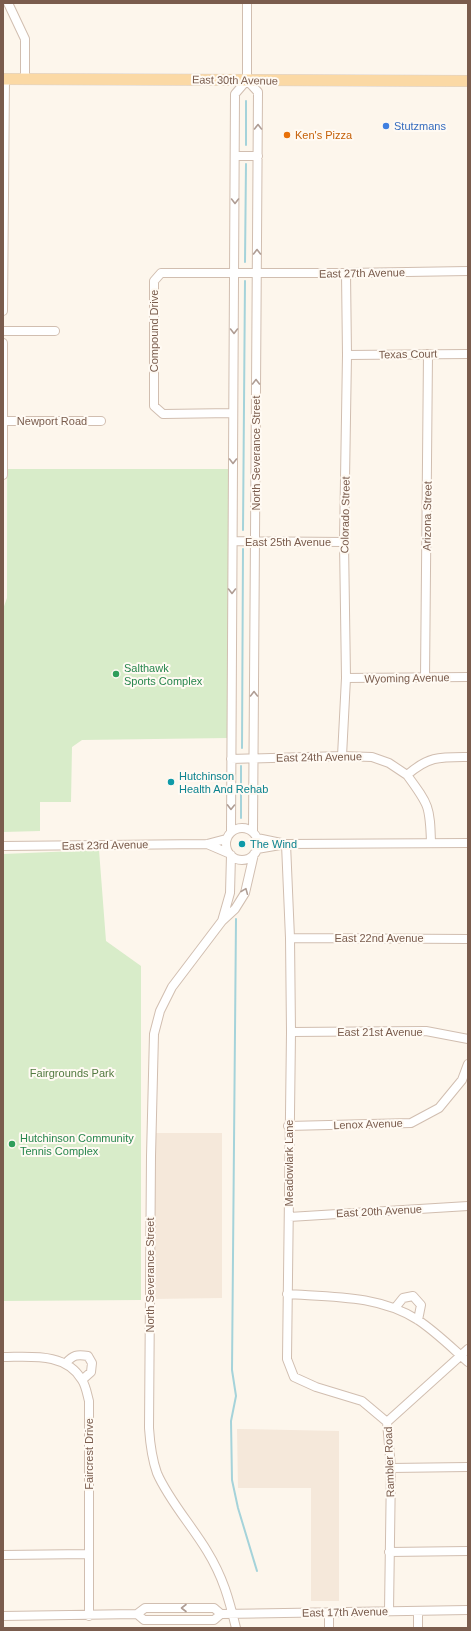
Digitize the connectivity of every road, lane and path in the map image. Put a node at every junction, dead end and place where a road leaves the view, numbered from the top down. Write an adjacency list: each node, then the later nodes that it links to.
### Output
1 (8, 3): 4 (street)
2 (247, 3): 5 (street)
3 (4, 78): 4 (main road, East 30th Avenue); 13 (street)
4 (25, 78): 5 (main road, East 30th Avenue)
5 (247, 80): 6 (main road, East 30th Avenue); 7 (street, North Severance Street); 8 (street, North Severance Street, one-way to 5)
6 (468, 81)
7 (235, 156): 8 (street); 10 (street, North Severance Street, one-way to 10)
8 (258, 156): 11 (street, North Severance Street, one-way to 8)
9 (468, 271): 12 (street, East 27th Avenue)
10 (234, 273): 11 (street, Compound Drive); 20 (street, North Severance Street, one-way to 20); 20 (street, Compound Drive)
11 (257, 273): 12 (street, East 27th Avenue); 25 (street, North Severance Street, one-way to 11)
12 (346, 273): 19 (street, Colorado Street)
13 (3, 311)
14 (3, 331): 15 (street)
15 (55, 331)
16 (3, 343): 21 (street)
17 (428, 354): 18 (street, Texas Court); 19 (street, Texas Court); 29 (street, Arizona Street)
18 (468, 354)
19 (347, 355): 26 (street, Colorado Street)
20 (233, 413): 24 (street, North Severance Street, one-way to 24)
21 (3, 421): 22 (street, Newport Road); 23 (street)
22 (101, 421)
23 (3, 475)
24 (233, 541): 25 (street, East 25th Avenue); 33 (street, North Severance Street, one-way to 33)
25 (255, 541): 26 (street, East 25th Avenue); 32 (street, North Severance Street, one-way to 25)
26 (344, 542): 28 (street, Colorado Street)
27 (468, 677): 29 (street, Wyoming Avenue)
28 (346, 678): 29 (street, Wyoming Avenue); 30 (street, Colorado Street)
29 (425, 678)
30 (342, 756): 32 (street, East 24th Avenue); 34 (street, East 24th Avenue)
31 (468, 757): 34 (street)
32 (253, 758): 33 (street, East 24th Avenue); 36 (street, North Severance Street)
33 (231, 759): 35 (street, North Severance Street, one-way to 35)
34 (407, 775): 38 (street)
35 (231, 832): 36 (street); 37 (street)
36 (255, 835): 41 (street); 43 (street)
37 (226, 839): 40 (street, East 23rd Avenue); 44 (street)
38 (431, 843): 39 (street); 41 (street)
39 (468, 843)
40 (207, 844): 42 (street, East 23rd Avenue); 44 (street, East 23rd Avenue)
41 (286, 844): 43 (street); 46 (street, Meadowlark Lane)
42 (3, 846)
43 (256, 852): 44 (street); 45 (street, North Severance Street, one-way to 43)
44 (229, 854): 45 (street, North Severance Street)
45 (222, 921): 75 (street, North Severance Street)
46 (290, 938): 47 (street, East 22nd Avenue); 48 (street, Meadowlark Lane)
47 (468, 938)
48 (290, 1032): 49 (street, East 21st Avenue); 51 (street, Meadowlark Lane)
49 (468, 1039)
50 (468, 1064): 51 (street, Lenox Avenue)
51 (288, 1126): 53 (street, Meadowlark Lane)
52 (468, 1206): 53 (street, East 20th Avenue)
53 (289, 1217): 54 (street, Meadowlark Lane)
54 (287, 1294): 55 (street); 62 (street, Meadowlark Lane)
55 (395, 1308): 56 (street); 56 (street)
56 (418, 1320): 59 (street)
57 (468, 1349): 59 (street, Rambler Road)
58 (3, 1357): 60 (street, Faircrest Drive)
59 (465, 1359): 62 (street, Rambler Road)
60 (66, 1363): 61 (street, Faircrest Drive); 61 (street)
61 (82, 1380): 67 (street, Faircrest Drive)
62 (387, 1422): 64 (street, Rambler Road)
63 (468, 1467): 64 (street)
64 (391, 1468): 66 (street, Rambler Road)
65 (468, 1551): 66 (street)
66 (389, 1552): 70 (street, Rambler Road)
67 (89, 1554): 68 (street); 77 (street, Faircrest Drive)
68 (3, 1555)
69 (468, 1610): 71 (street, East 17th Avenue)
70 (389, 1611): 71 (street, East 17th Avenue); 72 (street, East 17th Avenue)
71 (418, 1611): 80 (street)
72 (329, 1612): 75 (street, East 17th Avenue); 79 (street)
73 (137, 1614): 74 (street, East 17th Avenue, one-way to 73); 74 (street, East 17th Avenue); 77 (street, East 17th Avenue)
74 (221, 1614): 75 (street, East 17th Avenue)
75 (233, 1614): 78 (street, North Severance Street)
76 (3, 1616): 77 (street, East 17th Avenue)
77 (89, 1616)
78 (236, 1628)
79 (329, 1628)
80 (418, 1628)

